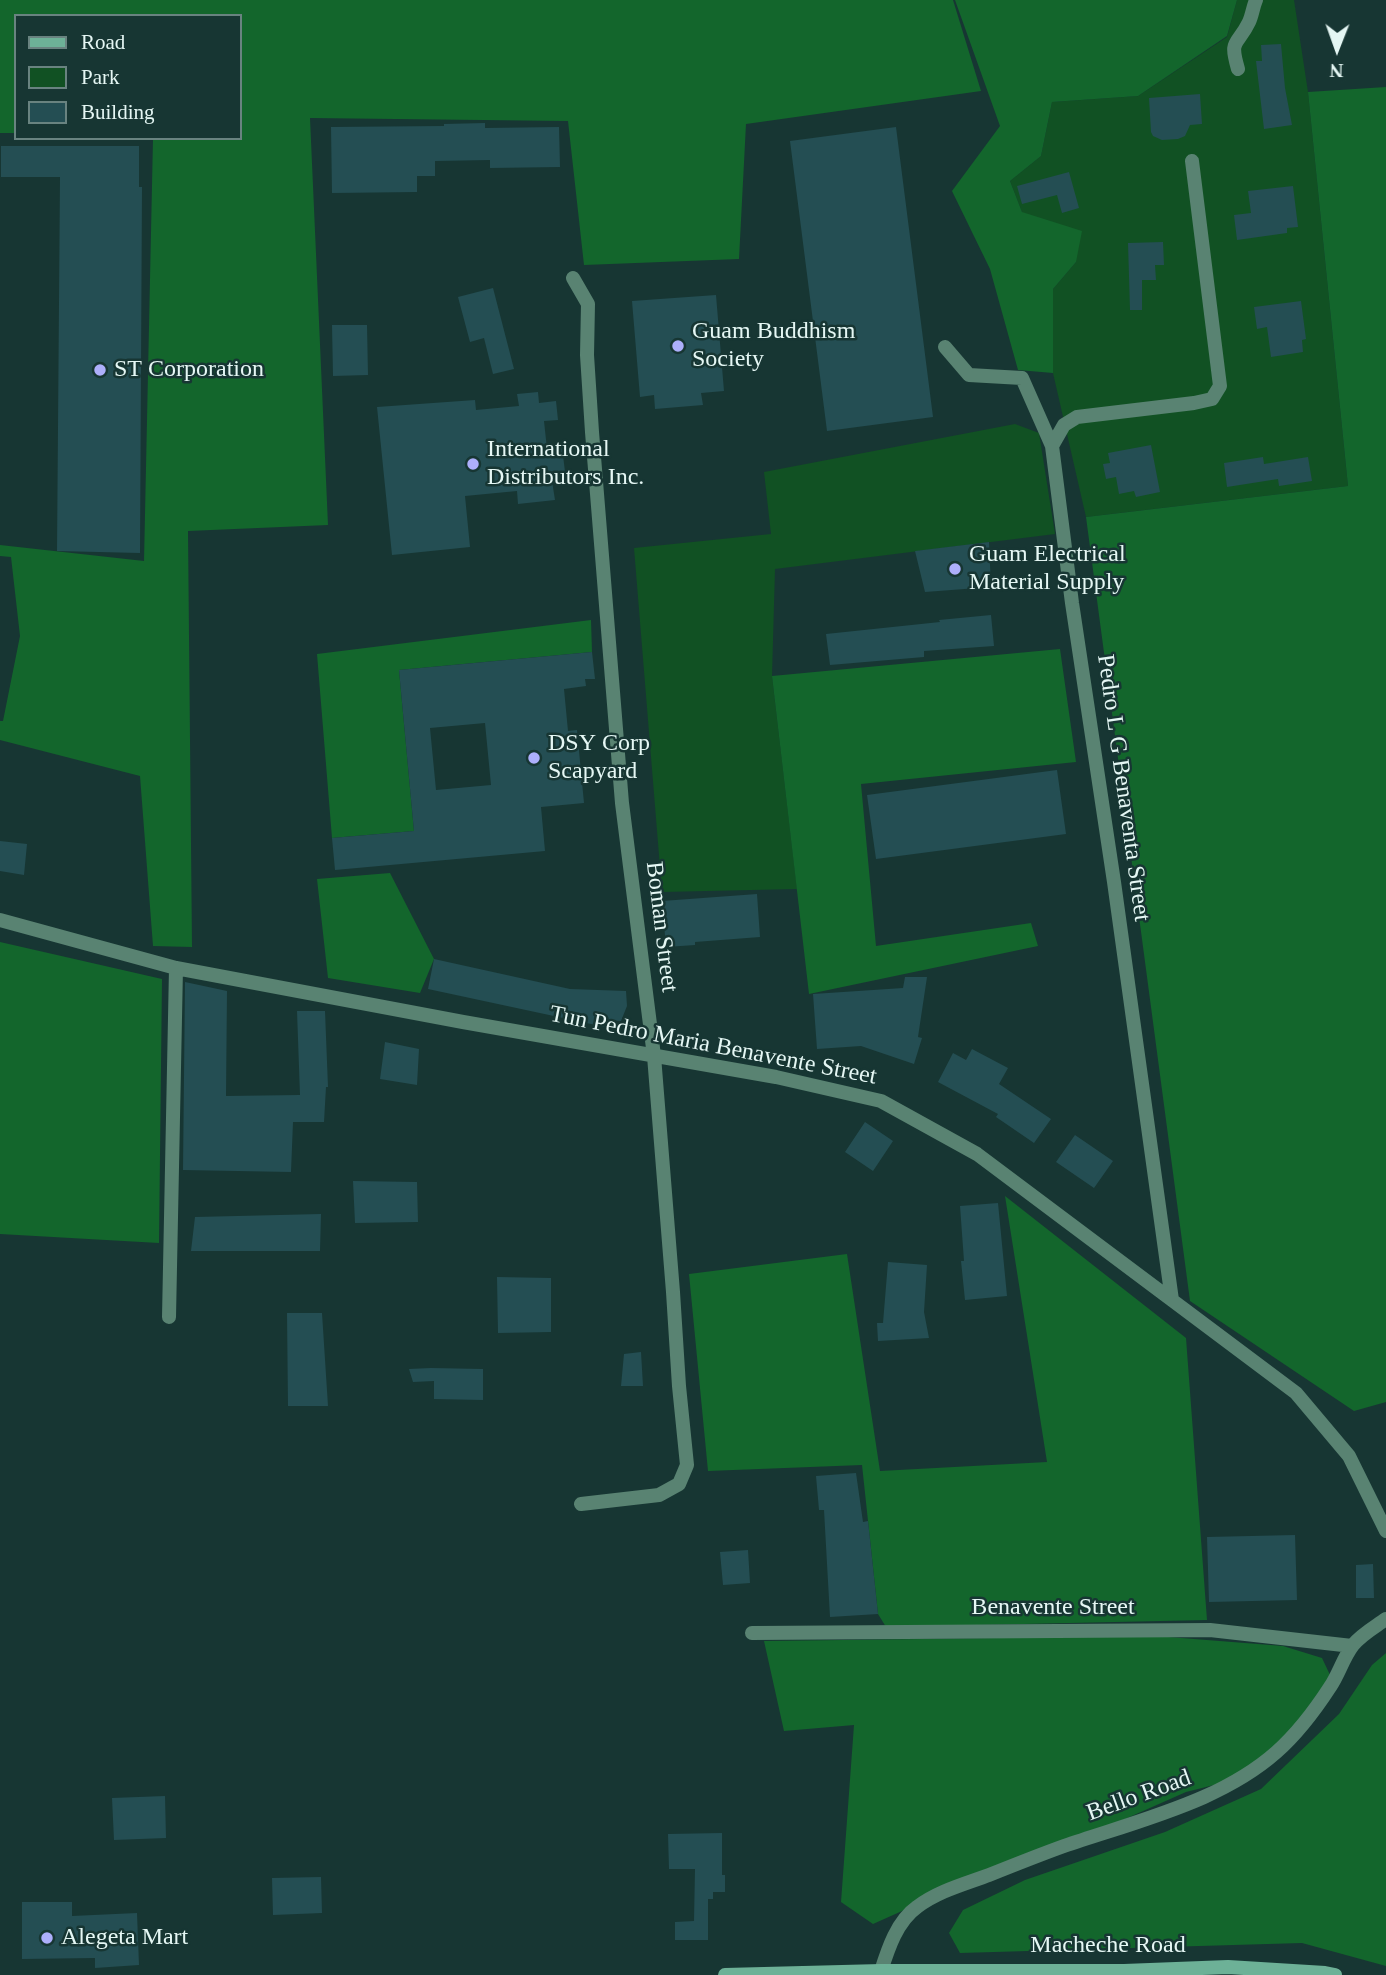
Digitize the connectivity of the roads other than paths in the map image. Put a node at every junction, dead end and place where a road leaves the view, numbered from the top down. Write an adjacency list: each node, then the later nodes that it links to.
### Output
1 (1256, 0): 2 (street)
2 (1238, 69)
3 (1192, 161): 6 (street)
4 (573, 278): 9 (street, Boman Street)
5 (945, 347): 6 (street, Pedro L G Benaventa Street)
6 (1052, 446): 10 (street, Pedro L G Benaventa Street)
7 (0, 919): 8 (street, Tun Pedro Maria Benavente Street)
8 (176, 968): 9 (street, Tun Pedro Maria Benavente Street); 11 (street)
9 (654, 1056): 10 (street, Tun Pedro Maria Benavente Street); 12 (street, Boman Street)
10 (1172, 1300): 13 (street, Tun Pedro Maria Benavente Street)
11 (169, 1317)
12 (581, 1504)
13 (1386, 1531)
14 (1386, 1619): 16 (street, Bello Road)
15 (752, 1633): 16 (street, Benavente Street)
16 (1352, 1646): 17 (street, Bello Road)
17 (881, 1971): 18 (main road, Macheche Road); 19 (main road, Macheche Road)
18 (1124, 1973): 20 (main road, Macheche Road)
19 (725, 1975)
20 (1335, 1975)

